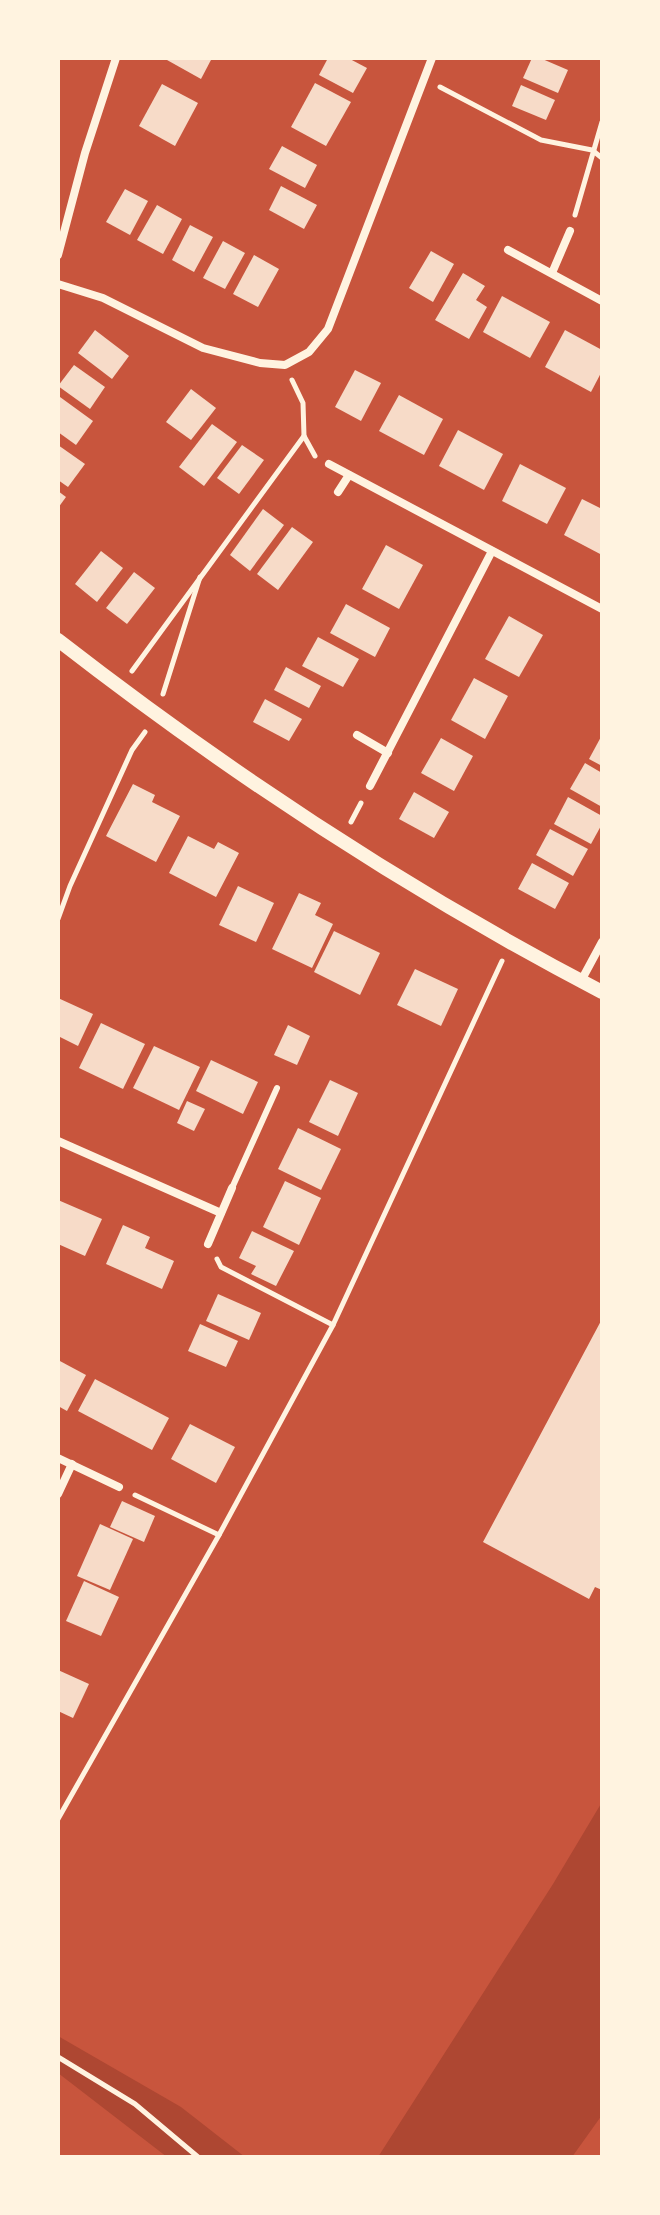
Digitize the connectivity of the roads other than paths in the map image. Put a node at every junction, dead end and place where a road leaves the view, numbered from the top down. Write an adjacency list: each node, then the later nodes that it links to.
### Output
1 (116, 58): 5 (street)
2 (432, 58): 7 (street)
3 (570, 231): 6 (street)
4 (508, 250): 6 (street)
5 (58, 255)
6 (552, 273): 8 (street)
7 (58, 284)
8 (602, 301)
9 (329, 464): 10 (street)
10 (349, 475): 11 (street); 12 (street)
11 (338, 492)
12 (492, 551): 13 (street); 16 (street)
13 (602, 609)
14 (58, 640): 19 (street)
15 (357, 735): 16 (street)
16 (388, 753): 17 (street)
17 (370, 786)
18 (602, 942): 19 (street)
19 (581, 981): 20 (street)
20 (602, 992)
21 (277, 1088): 23 (lane)
22 (58, 1141): 24 (street)
23 (232, 1188): 24 (street)
24 (221, 1213): 25 (street)
25 (208, 1244)
26 (58, 1458): 27 (street)
27 (72, 1464): 28 (street); 29 (street)
28 (119, 1487)
29 (58, 1494)

